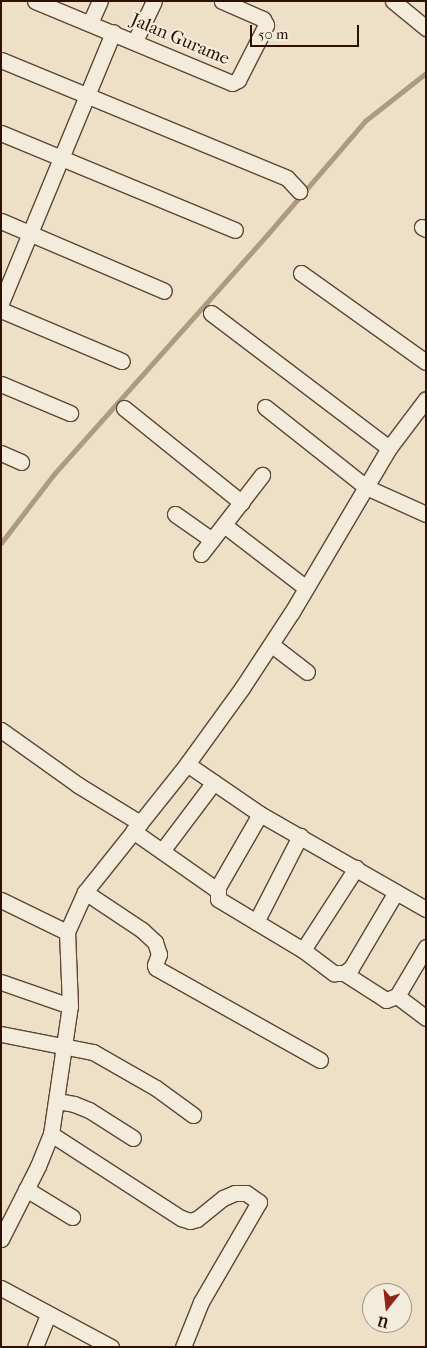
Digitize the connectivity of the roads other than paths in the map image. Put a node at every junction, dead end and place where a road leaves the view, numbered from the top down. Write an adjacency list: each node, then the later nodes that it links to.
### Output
1 (35, 1): 6 (street, Jalan Gurame)
2 (100, 1): 6 (street)
3 (154, 1): 9 (street)
4 (222, 1): 9 (street, Jalan Gurame)
5 (393, 1): 7 (street)
6 (90, 23): 8 (street, Jalan Gurame)
7 (426, 28)
8 (113, 32): 9 (street, Jalan Gurame); 11 (street)
9 (135, 41)
10 (1, 60): 11 (street)
11 (86, 97): 13 (street); 14 (street)
12 (1, 132): 13 (street)
13 (63, 158): 16 (street); 17 (street)
14 (298, 191)
15 (1, 221): 17 (street)
16 (235, 230)
17 (30, 234): 19 (street); 20 (street)
18 (301, 273): 24 (street)
19 (164, 291)
20 (1, 303)
21 (1, 310): 23 (street)
22 (211, 313): 30 (street)
23 (122, 361)
24 (426, 362)
25 (1, 384): 29 (street)
26 (426, 399): 30 (street)
27 (265, 407): 34 (street)
28 (124, 408): 35 (street)
29 (70, 413)
30 (389, 448): 34 (street)
31 (1, 453): 32 (street)
32 (21, 462)
33 (262, 475): 35 (street)
34 (366, 487): 37 (street); 41 (street)
35 (242, 503): 38 (street)
36 (175, 514): 39 (street)
37 (426, 514)
38 (224, 526): 39 (street); 41 (street)
39 (212, 540): 40 (street)
40 (201, 554)
41 (306, 588): 42 (street)
42 (272, 645): 43 (street); 45 (street)
43 (307, 672)
44 (1, 730): 48 (street)
45 (187, 764): 46 (street); 48 (street)
46 (214, 782): 47 (street); 50 (street)
47 (260, 814): 49 (street); 52 (street)
48 (137, 827): 50 (street); 53 (street)
49 (300, 836): 51 (street); 57 (street)
50 (162, 851): 52 (street)
51 (356, 868): 54 (street); 60 (street)
52 (217, 890): 57 (street)
53 (85, 892): 58 (street); 68 (street)
54 (396, 892): 56 (street); 61 (street)
55 (1, 900): 58 (street)
56 (426, 908)
57 (256, 922): 60 (street)
58 (67, 932): 64 (street)
59 (426, 947): 63 (street)
60 (303, 950): 61 (street)
61 (344, 973): 63 (street)
62 (1, 982): 64 (street)
63 (398, 996): 65 (street)
64 (70, 1006): 67 (street)
65 (426, 1018)
66 (1, 1034): 67 (street)
67 (65, 1046): 69 (street); 70 (street)
68 (320, 1060)
69 (57, 1101): 71 (street); 72 (street)
70 (193, 1115)
71 (51, 1134): 73 (street); 80 (street)
72 (133, 1138)
73 (26, 1189): 74 (street); 75 (street)
74 (72, 1217)
75 (1, 1239)
76 (1, 1288): 77 (street)
77 (48, 1314): 78 (street); 79 (street)
78 (35, 1347)
79 (111, 1347)
80 (183, 1347)

